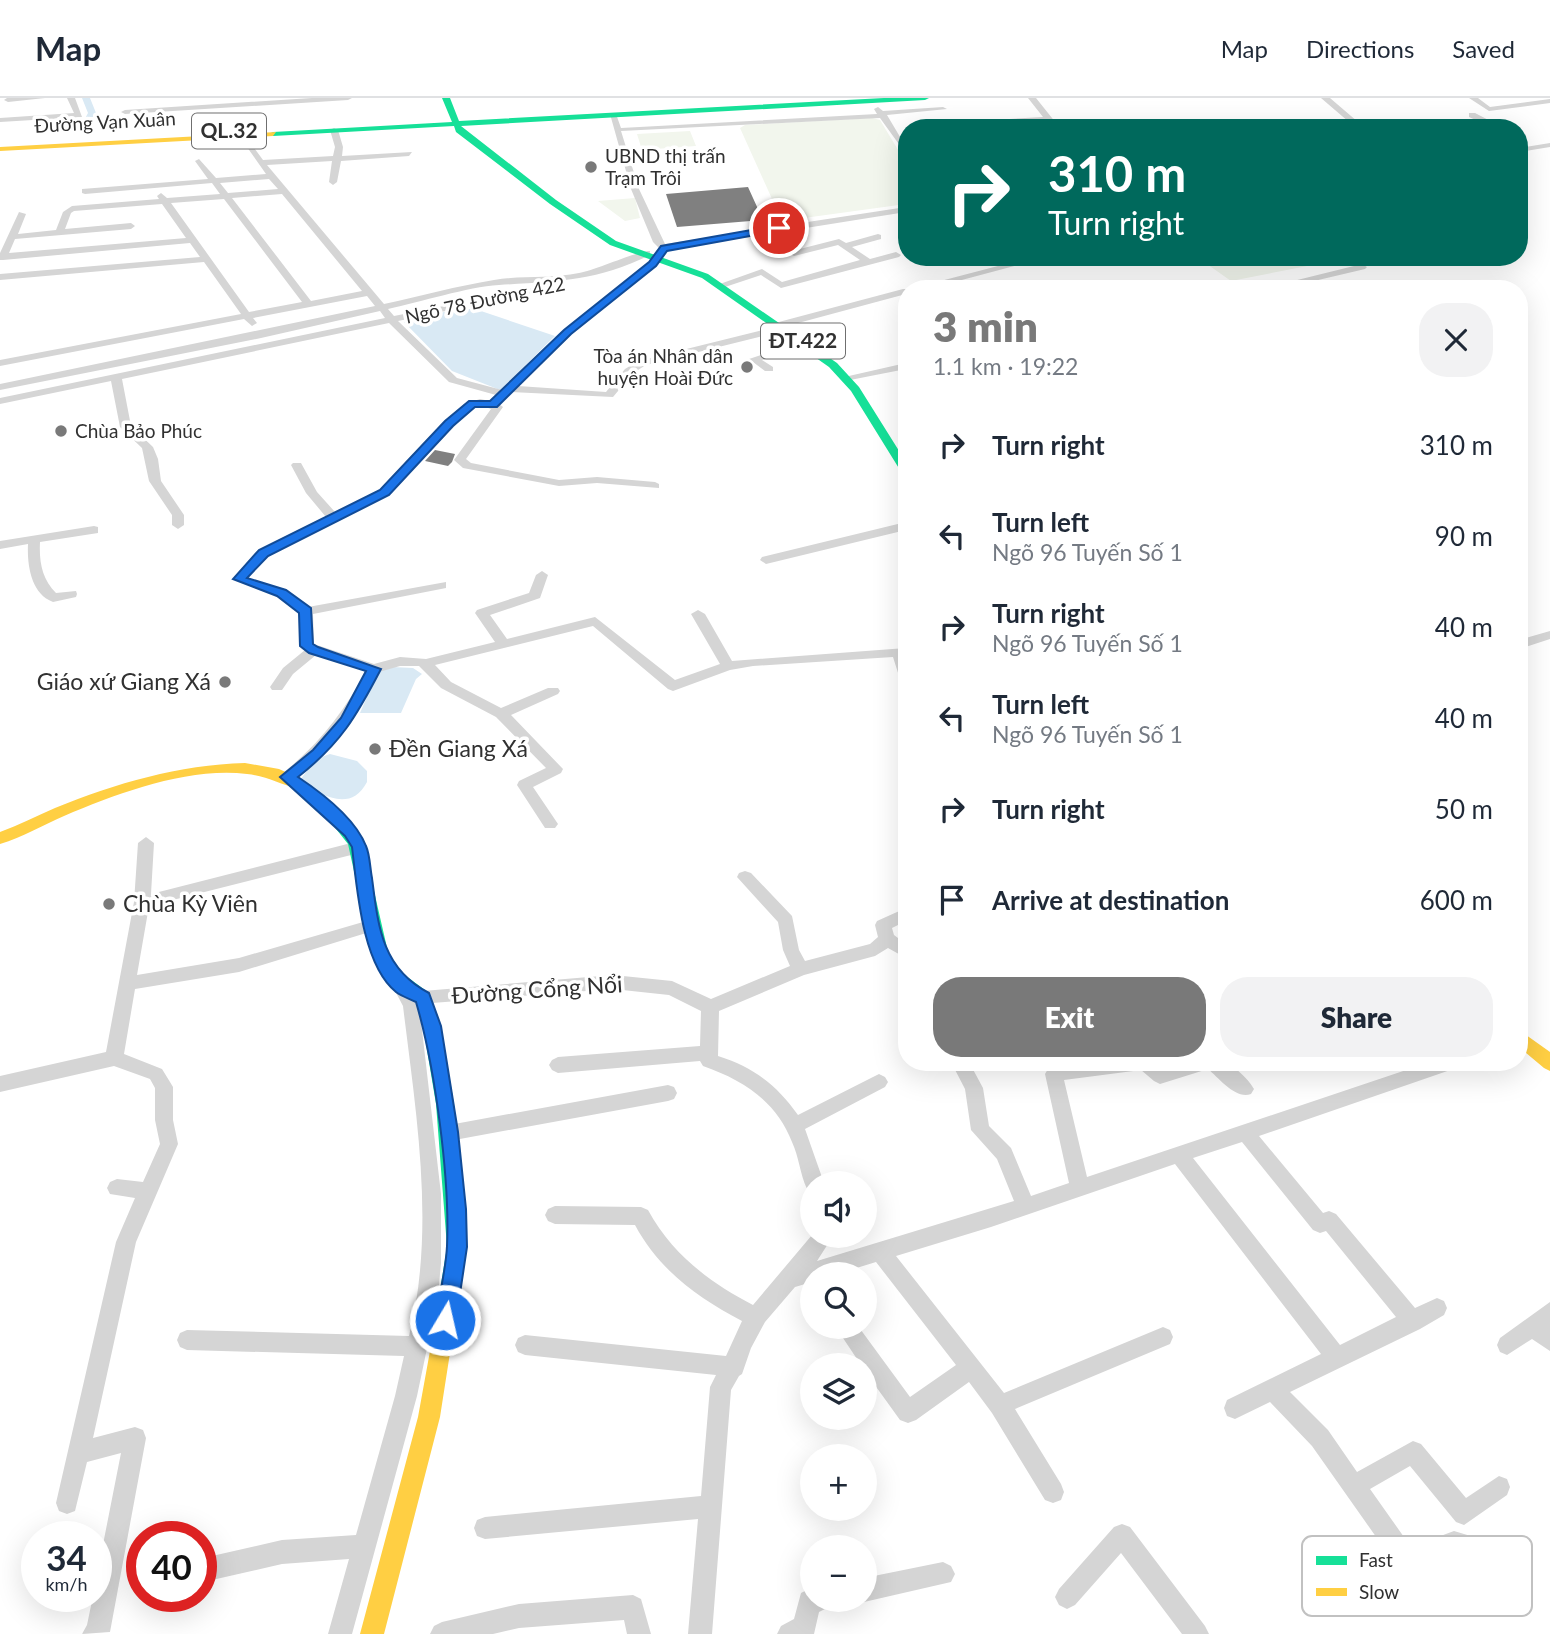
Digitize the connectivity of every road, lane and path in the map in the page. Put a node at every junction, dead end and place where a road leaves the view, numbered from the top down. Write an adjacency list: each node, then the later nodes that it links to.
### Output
1 (41, 98): 9 (street)
2 (71, 98): 24 (street)
3 (348, 98): 10 (street)
4 (830, 98): 13 (main road, Đường Vạn Xuân / QL.32)
5 (1032, 98): 21 (street)
6 (1325, 98): 22 (street)
7 (1473, 98): 14 (street)
8 (1510, 98): 14 (street)
9 (8, 100)
10 (279, 100): 18 (street)
11 (1550, 101): 14 (street)
12 (927, 104): 15 (street); 16 (main road, Đường Vạn Xuân / QL.32); 20 (street)
13 (743, 105): 16 (main road, Đường Vạn Xuân / QL.32); 17 (main road, Đường Vạn Xuân / QL.32); 25 (main road, Đường Vạn Xuân / QL.32)
14 (1524, 105)
15 (943, 109)
16 (879, 110): 25 (street); 28 (street)
17 (452, 111): 25 (main road, Đường Vạn Xuân / QL.32); 26 (main road, Đường Vạn Xuân / QL.32); 29 (main road, Đường Vạn Xuân / QL.32); 56 (main road, ĐT.422)
18 (125, 112)
19 (1472, 115): 23 (street)
20 (937, 119)
21 (1049, 119)
22 (1350, 119)
23 (1481, 119)
24 (0, 120)
25 (619, 120): 56 (street); 56 (street)
26 (334, 130): 27 (main road, Đường Vạn Xuân / QL.32); 34 (street)
27 (240, 135): 29 (main road, Đường Vạn Xuân / QL.32); 36 (street)
28 (898, 135)
29 (111, 140): 31 (main road, Đường Vạn Xuân / QL.32)
30 (1550, 145): 32 (street)
31 (0, 146)
32 (1528, 149)
33 (409, 154): 34 (street)
34 (337, 158): 36 (street); 39 (street)
35 (199, 161): 38 (street)
36 (261, 163): 37 (street)
37 (273, 176): 38 (street); 42 (street)
38 (214, 180): 40 (street); 43 (street)
39 (333, 182)
40 (154, 185): 41 (street); 44 (street)
41 (85, 191)
42 (285, 191): 43 (street); 70 (street)
43 (226, 197): 44 (street); 72 (street)
44 (166, 202): 45 (street); 52 (street)
45 (118, 206): 48 (street); 49 (street)
46 (898, 210): 56 (street)
47 (22, 214): 50 (street)
48 (131, 226): 49 (street); 53 (street)
49 (60, 232): 50 (street)
50 (12, 237): 58 (street)
51 (878, 237): 55 (street)
52 (192, 240): 53 (street); 59 (street)
53 (144, 243): 58 (street)
54 (783, 246): 55 (street)
55 (844, 246): 60 (street)
56 (660, 251): 68 (main road, ĐT.422); 69 (street, Ngõ 78 Đường 422); 86 (street)
57 (896, 255): 60 (street)
58 (1, 257)
59 (206, 259): 65 (street); 74 (street)
60 (866, 261): 64 (street)
61 (752, 265): 64 (street)
62 (1008, 266): 66 (street)
63 (1362, 267): 67 (street)
64 (762, 272): 68 (street)
65 (0, 277)
66 (951, 280)
67 (1305, 280)
68 (722, 285): 76 (main road, ĐT.422)
69 (528, 287): 73 (street); 75 (street, Ngõ 78 Đường 422)
70 (371, 292): 72 (street); 73 (street)
71 (898, 293): 76 (street)
72 (308, 303): 74 (street)
73 (384, 309): 75 (street); 77 (street)
74 (247, 315): 77 (street); 79 (street)
75 (392, 320): 83 (street, Ngõ 78 Đường 422); 86 (street)
76 (781, 327): 78 (main road, ĐT.422); 86 (street)
77 (261, 335): 85 (street)
78 (805, 343): 82 (street); 84 (main road, ĐT.422)
79 (0, 363)
80 (898, 368): 84 (street)
81 (136, 369): 87 (street)
82 (769, 369)
83 (116, 377): 87 (street, Ngõ 78 Đường 422); 93 (street)
84 (845, 378): 89 (main road, ĐT.422)
85 (0, 387)
86 (508, 391): 88 (street)
87 (0, 398)
88 (493, 404): 91 (street); 92 (street)
89 (898, 458)
90 (297, 465): 92 (street)
91 (655, 486)
92 (334, 520): 102 (street)
93 (178, 525)
94 (898, 528): 98 (street)
95 (94, 530): 96 (street)
96 (34, 540): 97 (street); 101 (street)
97 (0, 545)
98 (766, 560)
99 (542, 575): 106 (street)
100 (442, 585): 102 (street)
101 (71, 594)
102 (306, 611): 107 (street)
103 (698, 614): 110 (street)
104 (1550, 635): 105 (street)
105 (1528, 642)
106 (505, 644): 109 (street); 110 (street)
107 (314, 650): 111 (street); 112 (street)
108 (898, 653): 110 (street)
109 (426, 663): 111 (street); 114 (street)
110 (727, 666)
111 (374, 669): 115 (street)
112 (277, 687)
113 (553, 691): 114 (street)
114 (501, 714): 116 (street)
115 (288, 777): 117 (main road); 119 (main road)
116 (550, 824)
117 (0, 838)
118 (146, 843): 121 (street)
119 (359, 847): 121 (street); 123 (main road)
120 (745, 877): 126 (street)
121 (142, 902): 127 (street)
122 (898, 918): 124 (street)
123 (370, 926): 127 (street); 128 (main road)
124 (887, 939): 125 (street); 126 (street)
125 (898, 947)
126 (800, 969): 130 (street)
127 (129, 983): 133 (street)
128 (402, 987): 129 (main road); 170 (street)
129 (423, 998): 130 (street, Đường Cổng Nổi); 147 (main road)
130 (710, 1007): 132 (street)
131 (1528, 1045): 134 (main road)
132 (709, 1053): 135 (street); 146 (street)
133 (114, 1058): 143 (street); 153 (street)
134 (1550, 1063)
135 (558, 1065)
136 (965, 1071): 154 (street)
137 (1076, 1071): 152 (street)
138 (1154, 1071): 139 (street)
139 (1177, 1071)
140 (1223, 1071): 144 (street)
141 (1426, 1071): 148 (street)
142 (879, 1082): 146 (street)
143 (0, 1084)
144 (1245, 1089)
145 (668, 1093): 147 (street)
146 (794, 1126): 150 (street)
147 (449, 1132): 193 (main road)
148 (1245, 1132): 149 (street); 162 (street)
149 (1178, 1154): 152 (street); 171 (street)
150 (812, 1171)
151 (117, 1188): 153 (street)
152 (1080, 1188): 154 (street)
153 (149, 1191): 177 (street)
154 (1025, 1206): 156 (street)
155 (555, 1215): 161 (street)
156 (880, 1251): 157 (street); 173 (street)
157 (851, 1262)
158 (800, 1282): 161 (street)
159 (1437, 1308): 162 (street)
160 (1550, 1312): 163 (street)
161 (756, 1317): 172 (street)
162 (1413, 1322): 171 (street)
163 (1532, 1325): 167 (street); 169 (street)
164 (1163, 1337): 175 (street)
165 (855, 1339): 173 (street)
166 (187, 1340): 170 (street)
167 (1550, 1341)
168 (525, 1345): 172 (street)
169 (1507, 1345)
170 (415, 1346): 185 (street)
171 (1338, 1359): 174 (street)
172 (734, 1367): 182 (street)
173 (971, 1367): 175 (street)
174 (1273, 1390): 176 (street); 178 (street)
175 (1000, 1405): 180 (street)
176 (1235, 1408)
177 (78, 1453): 181 (street); 191 (street)
178 (1354, 1486): 179 (street); 184 (street)
179 (1499, 1487)
180 (1053, 1492)
181 (66, 1503)
182 (711, 1506): 183 (street); 196 (street)
183 (485, 1528)
184 (1390, 1536)
185 (364, 1546): 186 (street); 192 (street)
186 (217, 1567)
187 (943, 1574): 188 (street)
188 (877, 1587)
189 (1067, 1597): 198 (street)
190 (807, 1612): 197 (street)
191 (94, 1634)
192 (340, 1634)
193 (372, 1634)
194 (442, 1634): 195 (street)
195 (639, 1634)
196 (700, 1634)
197 (789, 1634)
198 (1197, 1634)

